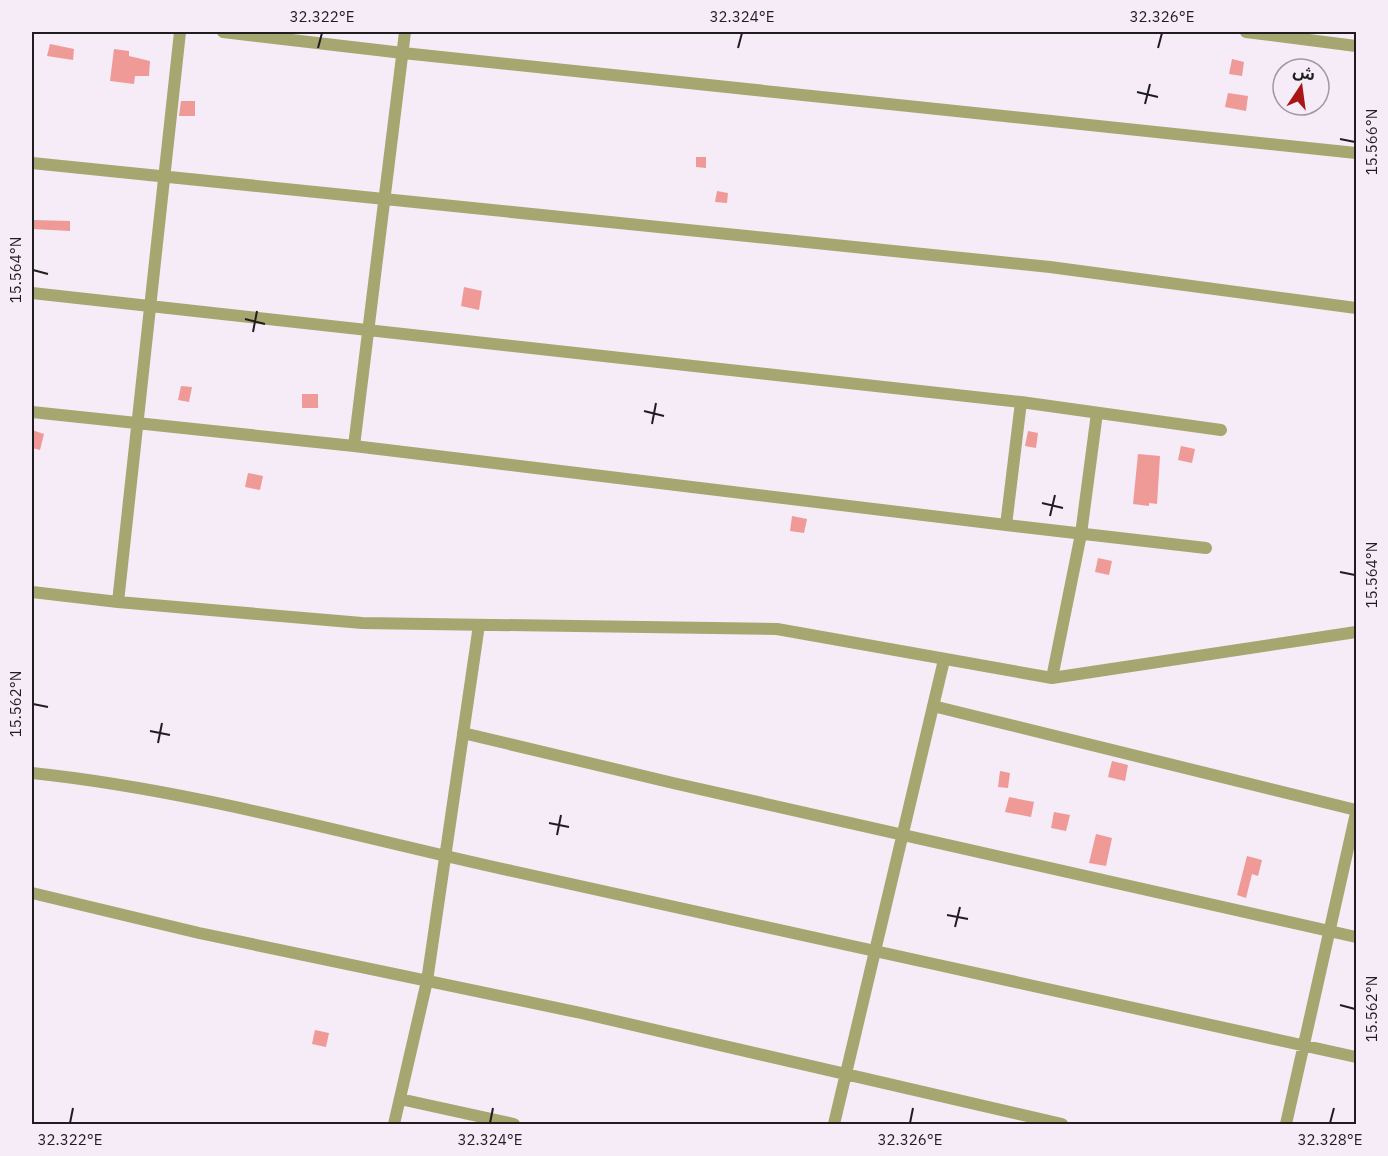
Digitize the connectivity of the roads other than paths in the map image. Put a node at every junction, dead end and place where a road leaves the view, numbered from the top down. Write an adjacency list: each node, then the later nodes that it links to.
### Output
1 (180, 32): 10 (street)
2 (223, 32): 7 (street)
3 (405, 32): 7 (street)
4 (1246, 32): 5 (street)
5 (1293, 34): 6 (street)
6 (1356, 46)
7 (403, 53): 8 (street); 11 (street)
8 (1356, 153)
9 (32, 163): 10 (street)
10 (164, 176): 11 (street); 13 (street)
11 (384, 199): 14 (street); 15 (street)
12 (32, 293): 13 (street)
13 (150, 306): 15 (street); 19 (street)
14 (1356, 308)
15 (368, 330): 16 (street); 21 (street)
16 (1021, 402): 18 (street); 22 (street)
17 (32, 412): 19 (street)
18 (1097, 413): 20 (street); 23 (street)
19 (137, 423): 21 (street); 26 (street)
20 (1221, 430)
21 (354, 446): 22 (street)
22 (1006, 525): 23 (street)
23 (1081, 534): 24 (street); 30 (street)
24 (1206, 548)
25 (32, 592): 26 (street)
26 (118, 602): 27 (street)
27 (479, 625): 29 (street); 32 (street)
28 (1356, 632): 30 (street)
29 (944, 660): 30 (street); 31 (street)
30 (1052, 678)
31 (933, 706): 34 (street); 35 (street)
32 (463, 733): 35 (street); 36 (street)
33 (32, 773): 36 (street)
34 (1356, 812): 38 (street)
35 (903, 835): 38 (street); 40 (street)
36 (445, 856): 40 (street); 41 (street)
37 (32, 893): 41 (street)
38 (1330, 932): 39 (street); 42 (street)
39 (1356, 938)
40 (876, 951): 42 (street); 44 (street)
41 (427, 981): 44 (street); 45 (street)
42 (1304, 1045): 43 (street); 50 (street)
43 (1356, 1057)
44 (848, 1075): 48 (street); 49 (street)
45 (400, 1099): 46 (street); 47 (street)
46 (394, 1125)
47 (514, 1125)
48 (834, 1125)
49 (1062, 1125)
50 (1286, 1125)

